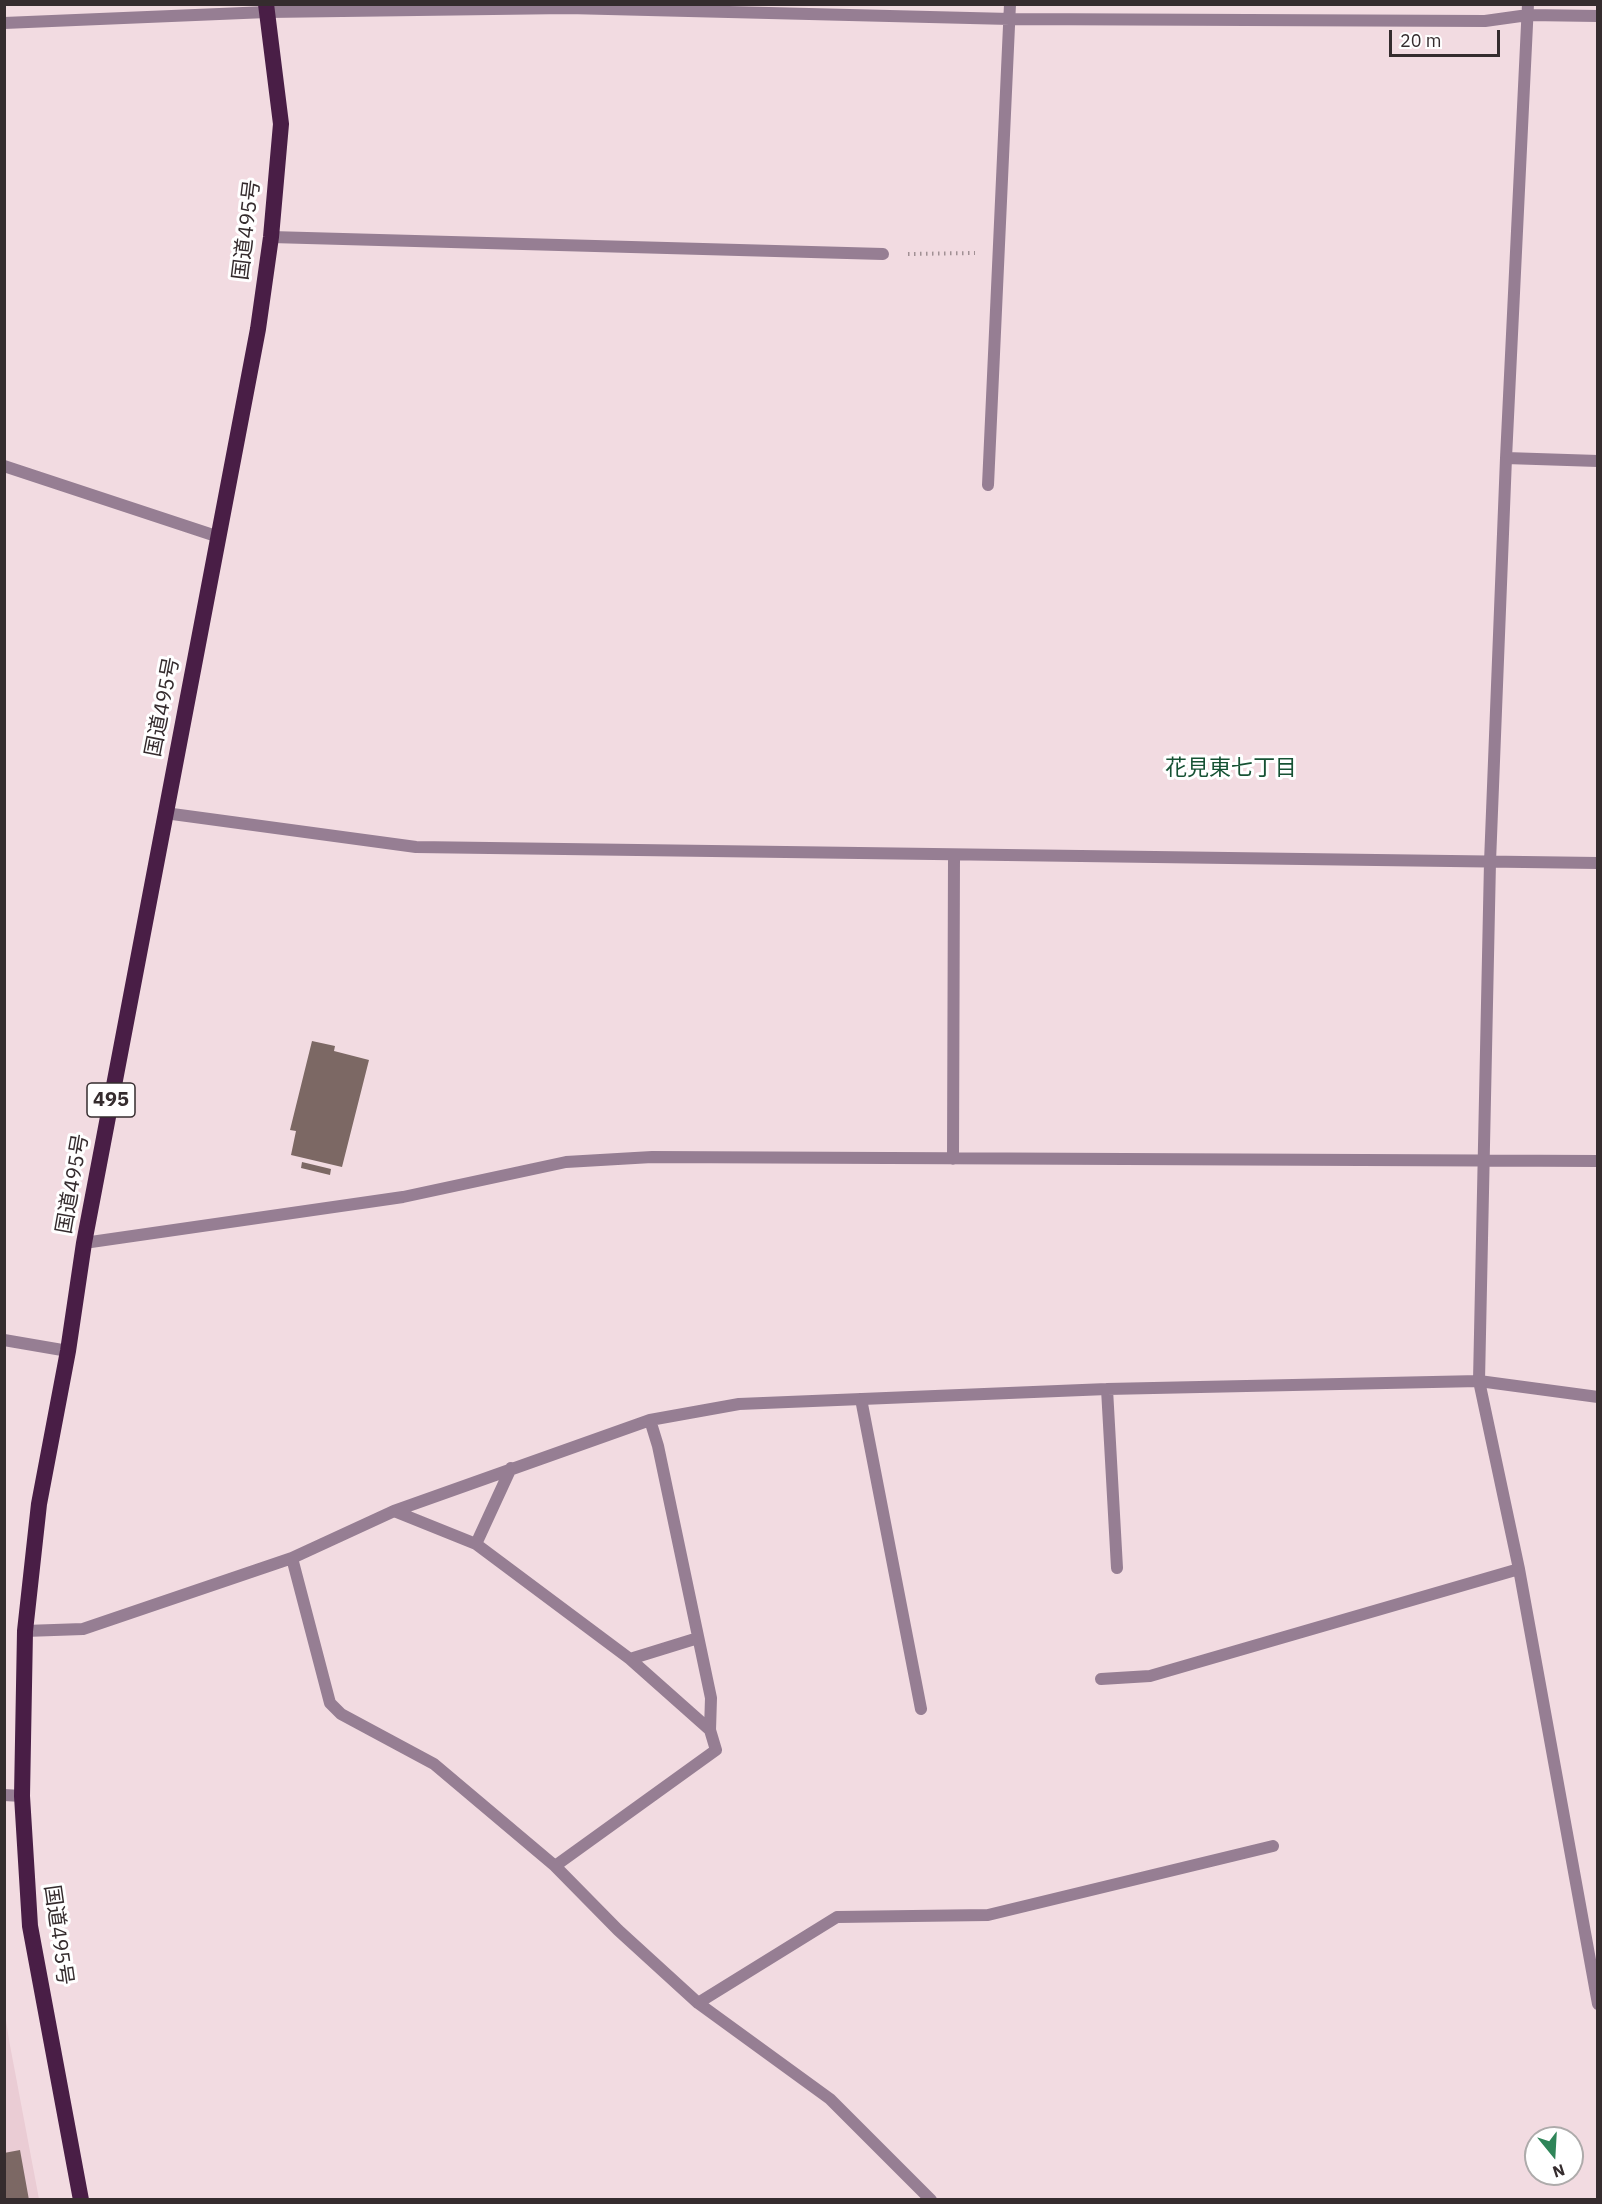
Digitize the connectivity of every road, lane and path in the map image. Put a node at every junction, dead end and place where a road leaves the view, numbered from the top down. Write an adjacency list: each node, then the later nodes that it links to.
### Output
1 (1010, 4): 5 (street)
2 (267, 8): 5 (street); 6 (street); 7 (highway, 国道495号 / 495)
3 (1528, 10): 4 (street); 5 (street); 10 (street)
4 (1598, 16)
5 (1010, 19): 8 (street)
6 (4, 23)
7 (271, 237): 9 (street); 14 (highway, 国道495号 / 495)
8 (997, 253): 9 (path); 13 (street)
9 (883, 254)
10 (1506, 458): 11 (street); 17 (street)
11 (1598, 461)
12 (4, 466): 14 (street)
13 (988, 484)
14 (219, 537): 15 (highway, 国道495号 / 495)
15 (165, 813): 16 (street); 22 (highway, 国道495号 / 495)
16 (954, 856): 17 (street); 19 (street)
17 (1490, 862): 18 (street); 20 (street)
18 (1598, 863)
19 (953, 1159): 20 (street); 22 (street)
20 (1482, 1160): 21 (street); 25 (street)
21 (1598, 1161)
22 (84, 1243): 24 (highway, 国道495号 / 495)
23 (4, 1340): 24 (street)
24 (68, 1351): 36 (highway, 国道495号 / 495)
25 (1479, 1381): 26 (street); 27 (street); 35 (street)
26 (1107, 1389): 28 (street); 34 (street)
27 (1598, 1397)
28 (861, 1399): 29 (street); 40 (street)
29 (650, 1420): 30 (street); 37 (street)
30 (511, 1468): 31 (street); 32 (street)
31 (394, 1511): 32 (street); 33 (street)
32 (476, 1544): 38 (street)
33 (292, 1558): 36 (street); 45 (street)
34 (1117, 1568)
35 (1519, 1569): 39 (street); 46 (street)
36 (25, 1631): 43 (highway, 国道495号 / 495)
37 (698, 1638): 38 (street); 41 (street)
38 (630, 1659): 41 (street)
39 (1101, 1679)
40 (921, 1709)
41 (710, 1730): 45 (street)
42 (4, 1795): 43 (street)
43 (22, 1796): 49 (highway, 国道495号 / 495)
44 (1273, 1846): 47 (street)
45 (555, 1866): 47 (street)
46 (1594, 1978): 48 (street)
47 (698, 2003): 50 (street)
48 (1598, 2004)
49 (81, 2199)
50 (931, 2199)

